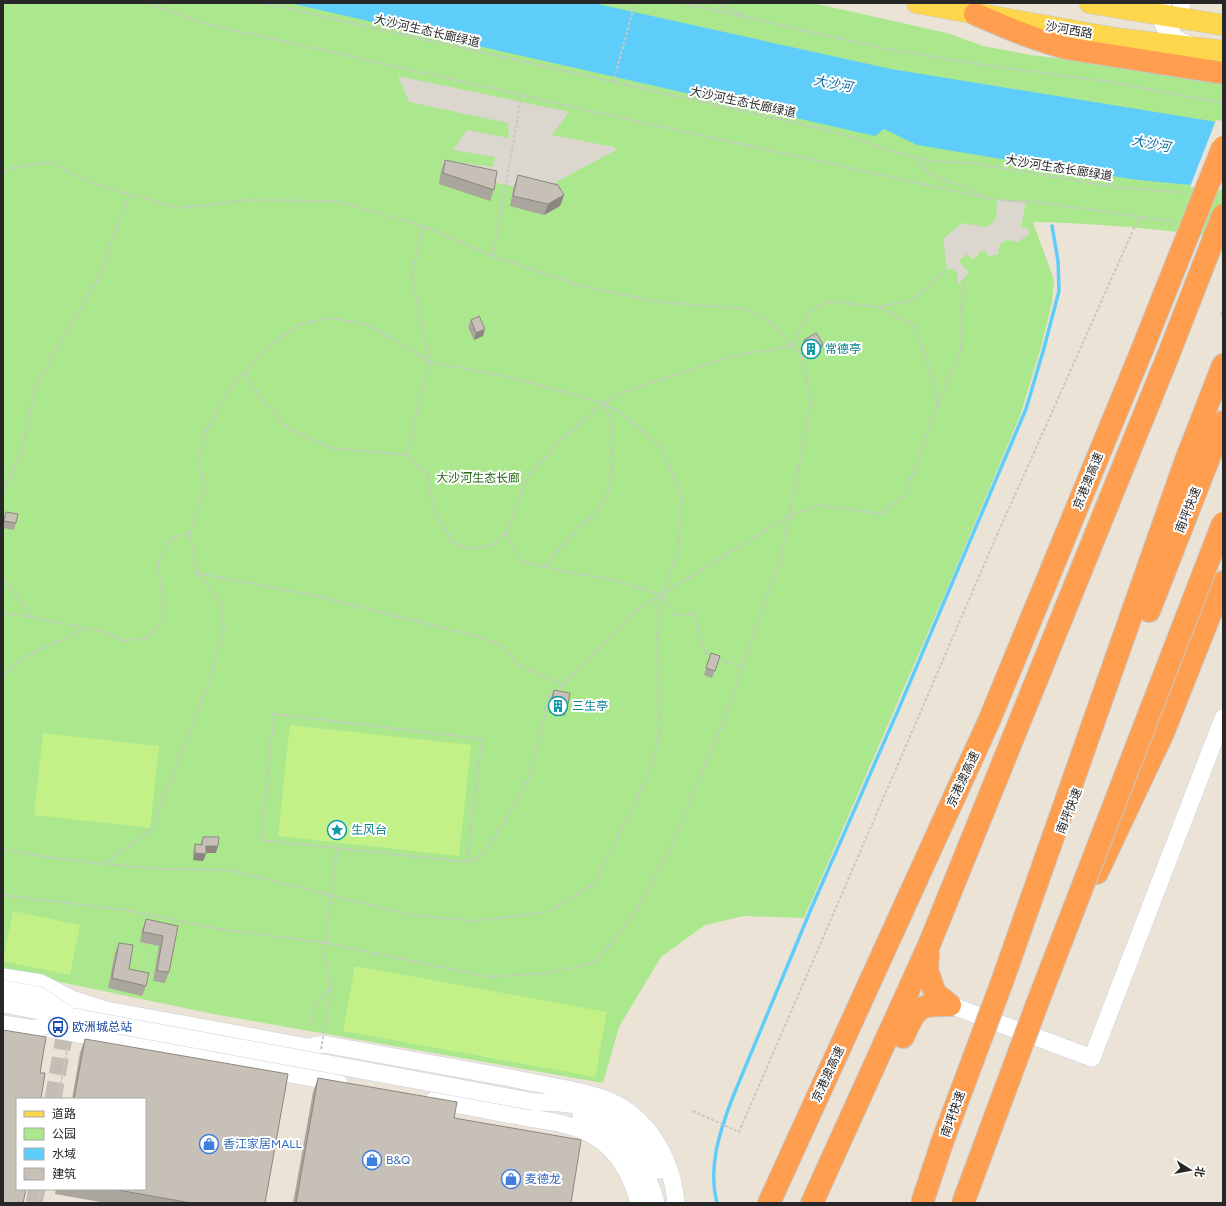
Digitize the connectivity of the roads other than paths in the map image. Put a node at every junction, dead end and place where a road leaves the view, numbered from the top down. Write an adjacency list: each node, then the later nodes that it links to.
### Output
1 (916, 3): 3 (main road, 沙河西路)
2 (1090, 3): 4 (main road)
3 (975, 14): 5 (main road, 沙河西路); 9 (highway)
4 (1170, 14): 5 (main road); 6 (main road); 7 (street)
5 (1013, 20): 7 (main road, 沙河西路)
6 (1223, 25)
7 (1199, 48): 8 (main road, 沙河西路)
8 (1223, 51)
9 (1223, 73)
10 (1223, 147): 34 (highway, 京港澳高速, bridge)
11 (1223, 216): 17 (highway, bridge)
12 (1223, 365): 19 (highway)
13 (1223, 422): 19 (highway, 南坪快速)
14 (1223, 523): 21 (highway, bridge)
15 (1223, 582): 21 (highway, bridge)
16 (1223, 718): 24 (street)
17 (929, 945): 24 (highway); 35 (highway)
18 (3, 976): 22 (street)
19 (1002, 982): 37 (highway, 南坪快速, bridge)
20 (3, 989): 27 (street, bridge)
21 (1039, 999): 38 (highway, bridge)
22 (72, 1000): 27 (street); 33 (street)
23 (3, 1004): 27 (street, bridge)
24 (950, 1005): 36 (highway)
25 (3, 1020): 27 (street)
26 (3, 1024): 27 (street, bridge)
27 (69, 1027): 28 (street); 30 (street, bridge)
28 (357, 1086)
29 (419, 1098): 31 (street)
30 (535, 1102): 32 (street); 33 (street)
31 (639, 1203)
32 (656, 1203)
33 (675, 1203)
34 (770, 1203)
35 (812, 1203)
36 (826, 1203)
37 (922, 1203)
38 (963, 1203)

